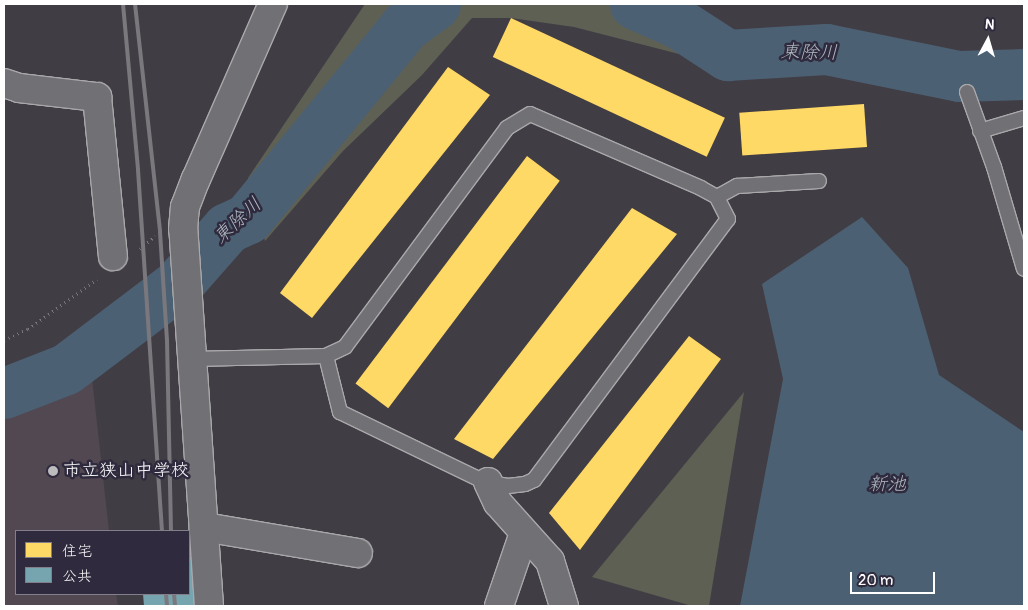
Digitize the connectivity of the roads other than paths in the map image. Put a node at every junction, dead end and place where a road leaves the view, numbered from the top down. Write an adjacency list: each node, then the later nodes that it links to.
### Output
1 (273, 4): 11 (street)
2 (4, 82): 8 (street)
3 (967, 92): 5 (lane)
4 (1024, 118): 5 (lane)
5 (980, 132): 9 (lane)
6 (819, 181): 7 (lane)
7 (717, 197): 10 (lane); 12 (lane)
8 (113, 256)
9 (1024, 269)
10 (326, 356): 11 (lane); 12 (lane)
11 (192, 359): 13 (street)
12 (488, 482): 14 (street)
13 (204, 527): 15 (street); 16 (street)
14 (524, 533): 17 (street); 18 (street)
15 (358, 553)
16 (209, 606)
17 (500, 606)
18 (564, 606)

